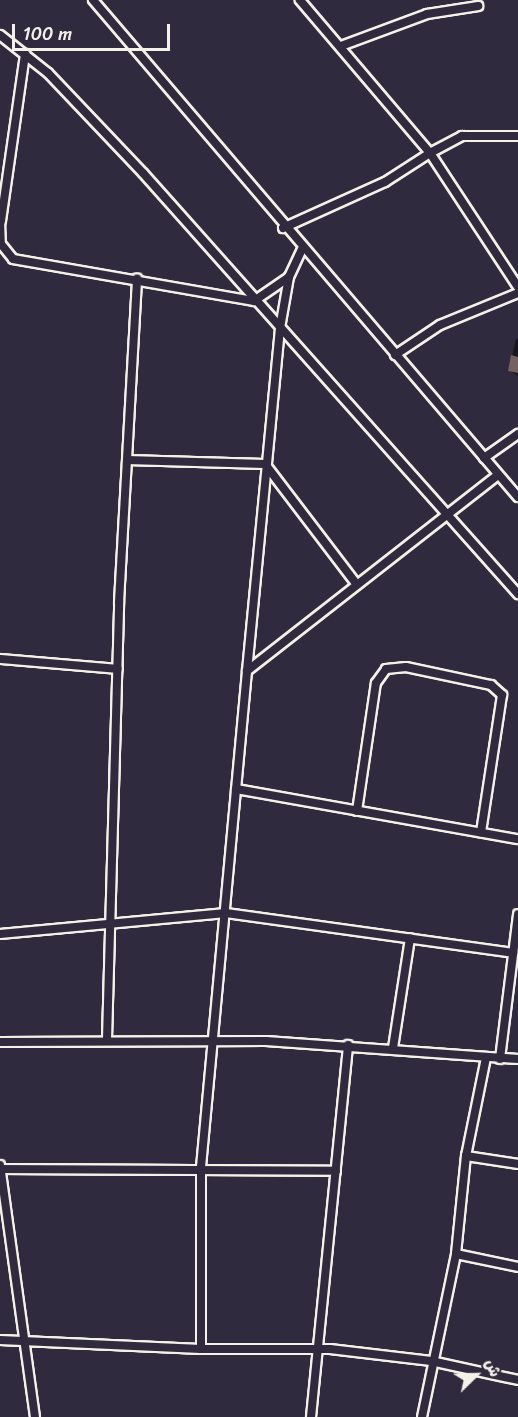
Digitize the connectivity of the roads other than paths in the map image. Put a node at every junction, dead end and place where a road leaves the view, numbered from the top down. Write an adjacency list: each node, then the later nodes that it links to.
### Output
1 (93, 0): 10 (street)
2 (300, 0): 5 (street)
3 (478, 6): 5 (street)
4 (0, 35): 6 (street)
5 (341, 46): 8 (street)
6 (25, 54): 9 (street); 16 (street)
7 (518, 136): 8 (street)
8 (430, 153): 10 (street); 14 (street)
9 (0, 221): 13 (street)
10 (283, 228): 11 (street)
11 (302, 249): 12 (street); 18 (street)
12 (290, 278): 16 (street); 17 (street)
13 (137, 279): 16 (street); 21 (street)
14 (518, 287)
15 (518, 293): 18 (street)
16 (254, 301): 17 (street)
17 (280, 328): 22 (street); 25 (street)
18 (395, 355): 20 (street)
19 (518, 434): 20 (street)
20 (484, 458): 23 (street)
21 (127, 460): 22 (street); 29 (street)
22 (265, 464): 26 (street); 30 (street)
23 (498, 475): 24 (street); 25 (street)
24 (518, 497)
25 (449, 513): 26 (street); 27 (street)
26 (356, 582): 30 (street)
27 (518, 594)
28 (0, 659): 29 (street)
29 (118, 669): 37 (street)
30 (247, 671): 31 (street)
31 (236, 789): 32 (street); 35 (street)
32 (357, 811): 33 (street); 33 (street)
33 (481, 832): 34 (street)
34 (518, 839)
35 (226, 913): 37 (street); 39 (street); 42 (street)
36 (518, 914): 40 (street)
37 (110, 924): 38 (street); 41 (street)
38 (0, 934)
39 (410, 938): 40 (street); 45 (street)
40 (513, 953): 47 (street)
41 (107, 1040): 42 (street); 43 (street)
42 (209, 1040): 44 (street); 52 (street)
43 (0, 1042)
44 (348, 1045): 45 (street); 53 (street)
45 (393, 1048): 46 (street)
46 (486, 1058): 47 (street); 49 (street)
47 (500, 1059): 48 (street)
48 (518, 1059)
49 (466, 1156): 50 (street); 54 (street)
50 (518, 1164)
51 (0, 1167): 52 (street); 57 (street)
52 (201, 1167): 53 (street); 58 (street)
53 (336, 1171): 59 (street)
54 (456, 1254): 55 (street); 60 (street)
55 (518, 1267)
56 (0, 1340): 57 (street)
57 (23, 1341): 58 (street); 62 (street)
58 (201, 1349): 59 (street)
59 (316, 1349): 60 (street); 63 (street)
60 (431, 1361): 61 (street); 64 (street)
61 (518, 1380)
62 (35, 1417)
63 (311, 1417)
64 (422, 1417)

